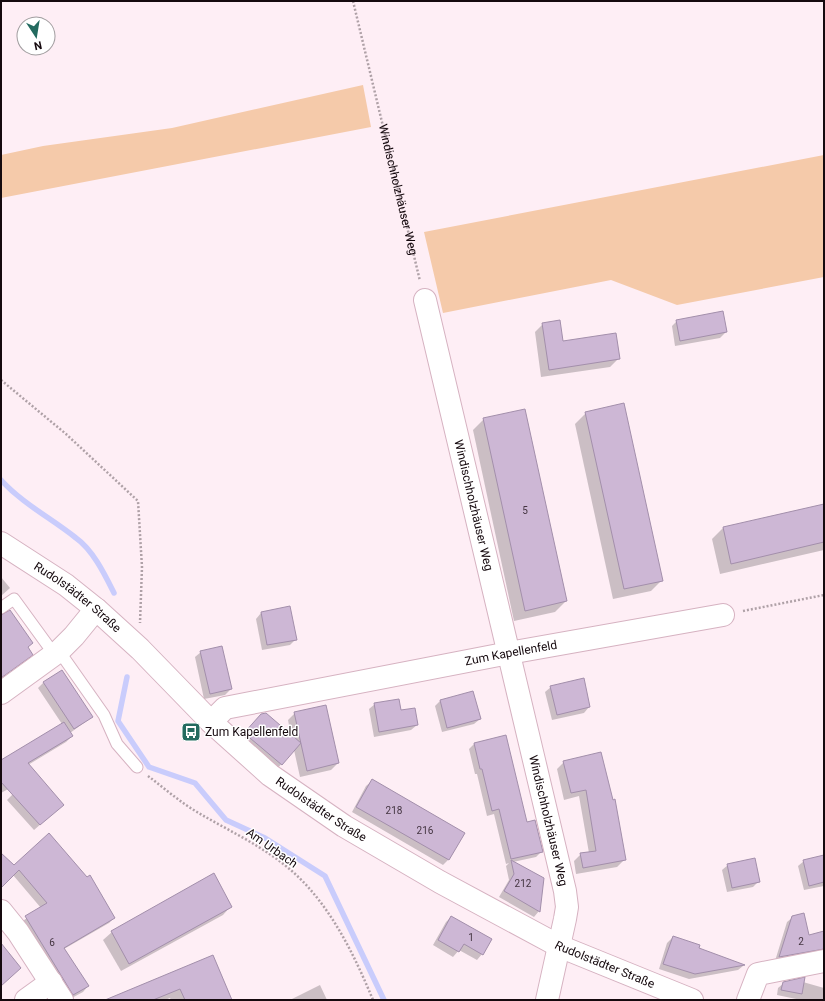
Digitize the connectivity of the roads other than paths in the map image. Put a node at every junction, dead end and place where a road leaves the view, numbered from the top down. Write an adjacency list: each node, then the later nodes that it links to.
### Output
1 (425, 300): 7 (street, Windischholzhäuser Weg)
2 (1, 543): 4 (street, Rudolstädter Straße)
3 (1, 608): 6 (lane)
4 (96, 609): 6 (street); 9 (street, Rudolstädter Straße)
5 (723, 615): 7 (street, Zum Kapellenfeld)
6 (56, 653): 8 (street); 10 (lane)
7 (509, 653): 9 (street, Zum Kapellenfeld); 12 (street, Windischholzhäuser Weg)
8 (1, 693)
9 (211, 722): 12 (street, Rudolstädter Straße)
10 (137, 767)
11 (1, 911): 14 (street)
12 (559, 946): 16 (street, Windischholzhäuser Weg); 17 (street, Rudolstädter Straße)
13 (824, 961): 18 (street)
14 (57, 991): 15 (street)
15 (26, 1000)
16 (547, 1000)
17 (692, 1000)
18 (748, 1000)

